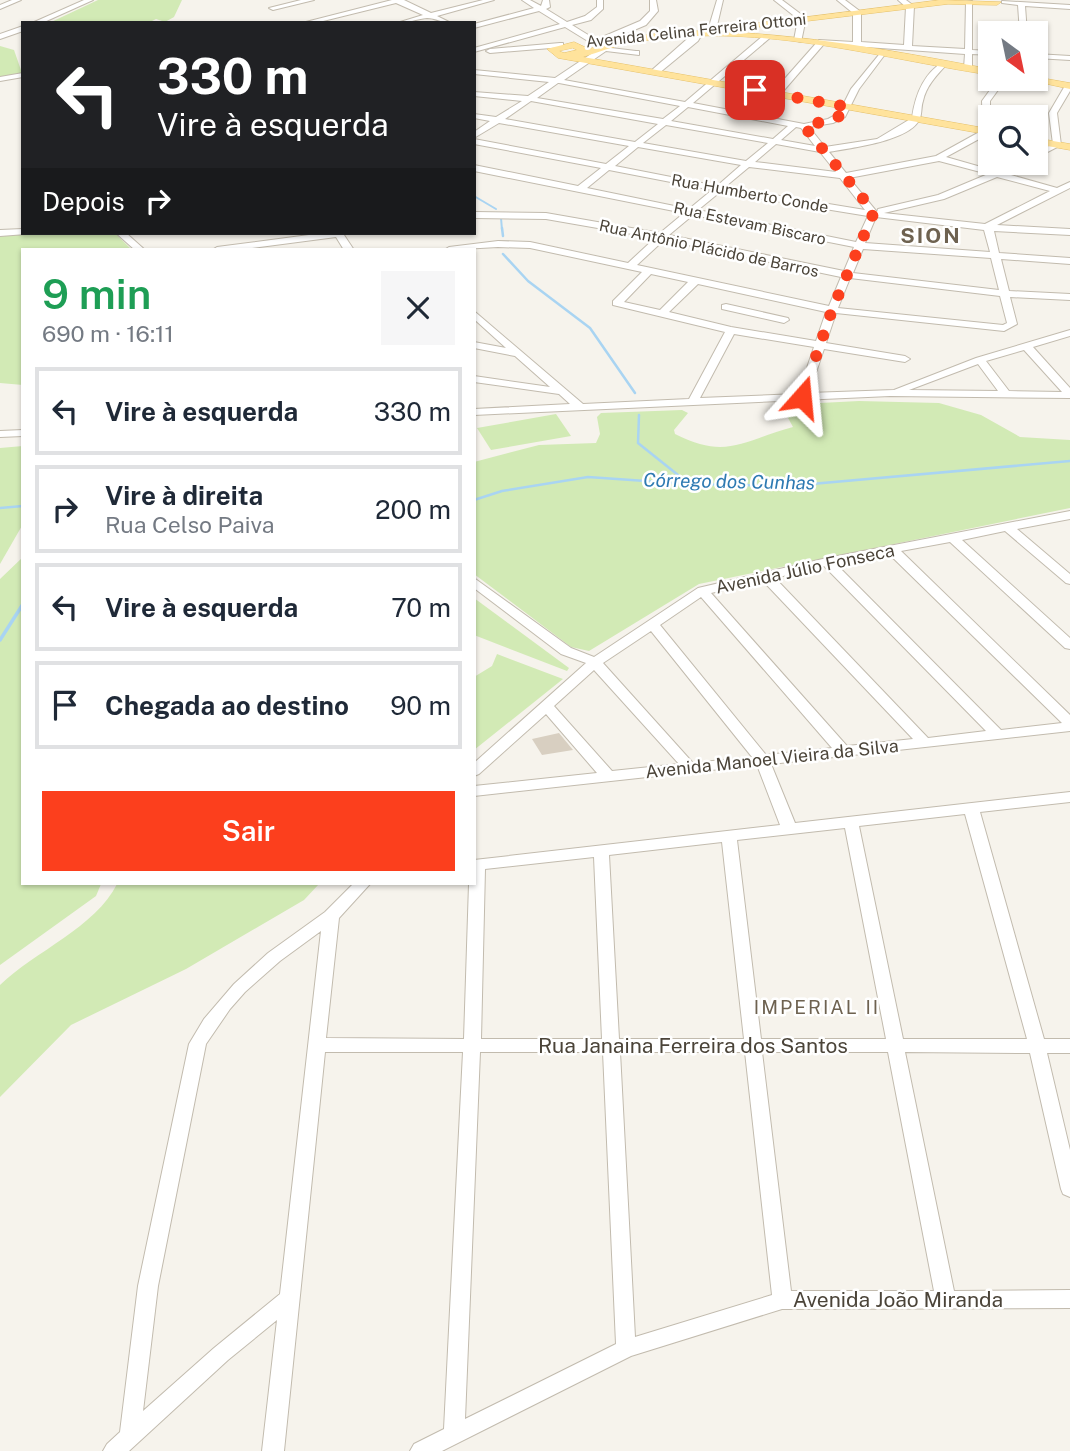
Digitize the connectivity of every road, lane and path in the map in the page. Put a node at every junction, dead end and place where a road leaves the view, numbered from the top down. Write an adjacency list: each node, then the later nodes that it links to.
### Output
1 (18, 0): 20 (street)
2 (90, 0): 29 (street)
3 (311, 0): 18 (street)
4 (398, 0): 25 (street); 28 (street)
5 (491, 0): 25 (street)
6 (525, 0): 22 (street)
7 (546, 0): 22 (street)
8 (600, 0): 33 (street)
9 (653, 0): 41 (street)
10 (720, 0): 36 (street)
11 (777, 0): 27 (street)
12 (841, 0): 24 (street)
13 (901, 0): 19 (street)
14 (964, 1): 15 (main road, Avenida Celina Ferreira Ottoni); 19 (main road, Avenida Celina Ferreira Ottoni); 47 (street)
15 (997, 1): 16 (main road, Avenida Celina Ferreira Ottoni)
16 (1022, 3): 21 (street); 32 (street)
17 (273, 4): 18 (street); 26 (street)
18 (283, 6): 23 (street)
19 (910, 6): 24 (main road, Avenida Celina Ferreira Ottoni); 43 (street)
20 (0, 7)
21 (1070, 7)
22 (541, 9): 33 (street); 34 (street)
23 (293, 11)
24 (858, 12): 27 (main road, Avenida Celina Ferreira Ottoni); 42 (street)
25 (430, 15): 30 (street); 31 (street)
26 (273, 18)
27 (802, 18): 36 (main road, Avenida Celina Ferreira Ottoni); 39 (street)
28 (307, 20)
29 (40, 21)
30 (408, 21)
31 (444, 21)
32 (1023, 21)
33 (567, 24): 41 (street); 44 (street)
34 (476, 25)
35 (21, 29): 37 (street)
36 (701, 31): 38 (main road); 41 (main road); 58 (street)
37 (0, 37)
38 (766, 37): 39 (main road); 63 (street)
39 (798, 40): 40 (main road)
40 (822, 42): 42 (street); 50 (main road); 66 (street)
41 (599, 44): 46 (main road, Avenida Celina Ferreira Ottoni); 49 (street); 51 (main road)
42 (857, 45): 43 (street)
43 (908, 48): 47 (street)
44 (476, 49)
45 (476, 50): 46 (street)
46 (562, 50): 51 (main road)
47 (968, 52): 48 (street); 55 (street)
48 (978, 52)
49 (636, 53)
50 (882, 53): 54 (main road); 69 (street)
51 (586, 57): 58 (main road); 61 (street)
52 (1048, 57): 53 (street)
53 (1070, 58)
54 (943, 64): 55 (main road); 71 (street)
55 (968, 68): 56 (main road)
56 (978, 70)
57 (476, 72): 61 (street)
58 (655, 72): 63 (main road)
59 (21, 75): 60 (street)
60 (0, 79)
61 (559, 81): 67 (street); 68 (street)
62 (1048, 82): 64 (main road)
63 (714, 83): 66 (main road); 68 (street)
64 (1069, 86): 82 (street)
65 (476, 94): 67 (street)
66 (776, 94): 69 (main road)
67 (531, 99): 72 (street); 73 (street)
68 (685, 104): 73 (street); 74 (street)
69 (848, 107): 71 (main road); 74 (street)
70 (476, 116): 72 (street)
71 (916, 119): 75 (main road); 85 (street)
72 (500, 120): 77 (street); 81 (street)
73 (661, 122): 79 (street); 81 (street)
74 (800, 125): 79 (street); 85 (street)
75 (978, 129)
76 (978, 137): 86 (street)
77 (476, 138)
78 (476, 139): 88 (street, Rua Humberto Conde)
79 (773, 141): 85 (street); 87 (street)
80 (1048, 143): 82 (main road)
81 (635, 144): 87 (street); 88 (street)
82 (1057, 145): 83 (main road); 84 (street)
83 (1070, 147)
84 (1048, 149)
85 (824, 150): 93 (street)
86 (939, 158): 90 (street); 93 (street)
87 (747, 164): 93 (street); 95 (street)
88 (607, 166): 95 (street, Rua Humberto Conde); 96 (street)
89 (476, 168): 96 (street, Rua Estevam Biscaro)
90 (978, 168)
91 (996, 175): 100 (street)
92 (1003, 175): 97 (street)
93 (846, 176): 100 (street)
94 (1070, 185): 97 (street)
95 (719, 187): 99 (street); 100 (street, Rua Humberto Conde)
96 (580, 189): 99 (street, Rua Estevam Biscaro)
97 (1058, 190): 98 (street); 102 (street)
98 (1070, 194)
99 (693, 211): 108 (street); 109 (street, Rua Estevam Biscaro)
100 (874, 213): 102 (street, Rua Humberto Conde); 109 (street)
101 (476, 215): 108 (street, Rua Antônio Plácido de Barros)
102 (988, 226): 104 (street, Rua Humberto Conde); 113 (street)
103 (21, 232): 105 (street)
104 (1070, 232)
105 (0, 233)
106 (123, 235): 110 (street)
107 (325, 235): 111 (street)
108 (660, 238): 115 (street); 117 (street, Rua Antônio Plácido de Barros)
109 (861, 246): 113 (street, Rua Estevam Biscaro); 117 (street)
110 (138, 248)
111 (231, 248)
112 (471, 248): 115 (street)
113 (997, 258): 114 (street, Rua Estevam Biscaro); 120 (street)
114 (1070, 261)
115 (630, 267): 116 (street)
116 (649, 271): 118 (street); 124 (street)
117 (847, 277): 120 (street, Rua Antônio Plácido de Barros); 123 (street)
118 (695, 281): 119 (street); 124 (street)
119 (741, 291): 122 (street); 123 (street)
120 (1003, 293): 121 (street, Rua Antônio Plácido de Barros); 123 (street)
121 (1070, 297)
122 (726, 307): 126 (street); 127 (street)
123 (832, 310): 131 (street)
124 (662, 314): 127 (street)
125 (476, 316): 133 (street)
126 (784, 320)
127 (710, 325): 128 (street)
128 (731, 330): 131 (street); 144 (street)
129 (1070, 333): 132 (street)
130 (476, 345): 133 (street)
131 (819, 345): 134 (street); 136 (street)
132 (1026, 346): 135 (street); 140 (street)
133 (520, 353): 138 (street)
134 (905, 359)
135 (980, 360): 139 (street); 142 (street)
136 (808, 375): 141 (street); 143 (street)
137 (476, 379): 138 (street)
138 (560, 391): 145 (street)
139 (890, 393): 141 (street); 142 (street)
140 (1070, 395): 142 (street)
141 (838, 396): 143 (street)
142 (1007, 396)
143 (802, 397): 144 (street)
144 (694, 401): 145 (street)
145 (580, 407): 146 (street)
146 (476, 412)
147 (21, 433): 148 (street)
148 (0, 434)
149 (1069, 516): 150 (street, Avenida Júlio Fonseca)
150 (1006, 526): 151 (street, Avenida Júlio Fonseca); 155 (street)
151 (953, 538): 152 (street, Avenida Júlio Fonseca); 159 (street)
152 (893, 551): 153 (street, Avenida Júlio Fonseca); 162 (street)
153 (827, 562): 154 (street, Avenida Júlio Fonseca); 163 (street)
154 (765, 575): 157 (street, Avenida Júlio Fonseca); 164 (street)
155 (1070, 580)
156 (476, 584): 160 (street)
157 (702, 591): 158 (street, Avenida Júlio Fonseca); 165 (street)
158 (652, 623): 160 (street, Avenida Júlio Fonseca); 166 (street)
159 (1070, 645)
160 (595, 662): 161 (street, Avenida Júlio Fonseca); 167 (street)
161 (547, 707): 168 (street, Avenida Júlio Fonseca); 169 (street)
162 (1070, 725): 163 (street, Avenida Manoel Vieira da Silva)
163 (998, 735): 164 (street, Avenida Manoel Vieira da Silva)
164 (924, 742): 165 (street, Avenida Manoel Vieira da Silva)
165 (843, 751): 166 (street, Avenida Manoel Vieira da Silva)
166 (763, 761): 167 (street, Avenida Manoel Vieira da Silva); 174 (street)
167 (690, 768): 169 (street, Avenida Manoel Vieira da Silva)
168 (476, 769)
169 (608, 776): 170 (street, Avenida Manoel Vieira da Silva)
170 (476, 791)
171 (1070, 797): 172 (street)
172 (971, 808): 173 (street); 185 (street)
173 (850, 822): 174 (street); 184 (street)
174 (789, 828): 175 (street)
175 (729, 835): 176 (street); 183 (street)
176 (601, 849): 177 (street); 182 (street)
177 (476, 865)
178 (361, 885): 180 (street)
179 (476, 885): 187 (street)
180 (331, 916): 181 (street); 195 (street)
181 (316, 1045): 187 (street, Rua Janaina Ferreira dos Santos); 189 (street)
182 (612, 1046): 183 (street, Rua Janaina Ferreira dos Santos); 187 (street, Rua Janaina Ferreira dos Santos); 193 (street)
183 (752, 1046): 184 (street, Rua Janaina Ferreira dos Santos); 191 (street)
184 (897, 1046): 185 (street, Rua Janaina Ferreira dos Santos); 192 (street)
185 (1037, 1046): 186 (street, Rua Janaina Ferreira dos Santos); 188 (street)
186 (1070, 1046)
187 (472, 1047): 194 (street)
188 (1070, 1189)
189 (290, 1298): 195 (street); 197 (street)
190 (1070, 1299): 192 (street, Avenida João Miranda)
191 (782, 1300): 192 (street, Avenida João Miranda); 193 (street, Avenida João Miranda)
192 (946, 1301)
193 (626, 1349): 194 (street, Avenida João Miranda)
194 (454, 1434): 198 (street, Avenida João Miranda)
195 (130, 1435): 196 (street)
196 (114, 1451)
197 (273, 1451)
198 (421, 1451)

